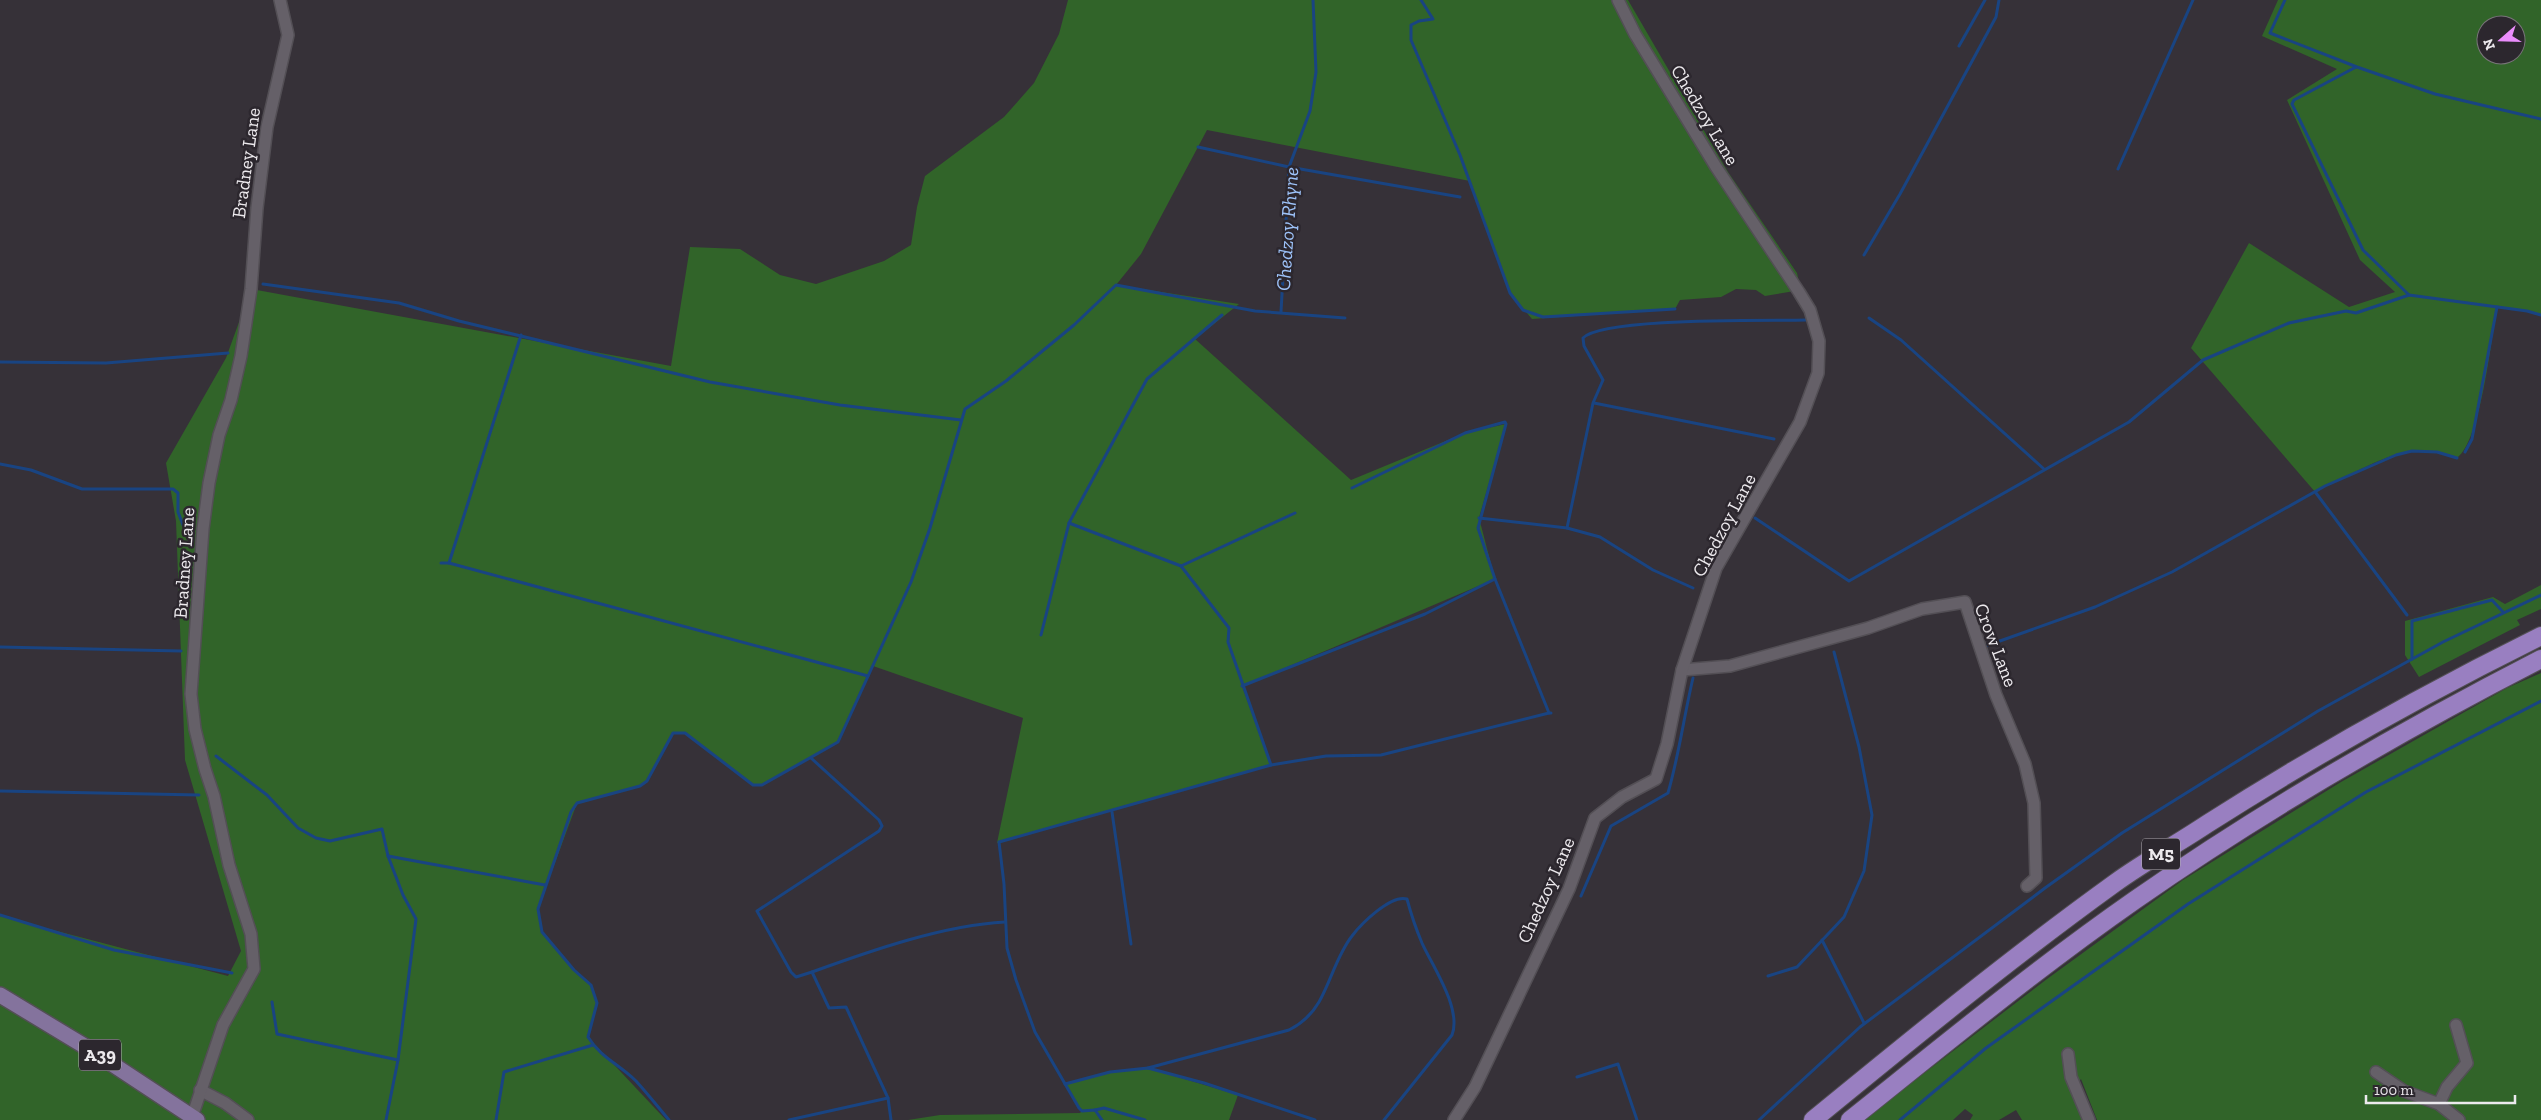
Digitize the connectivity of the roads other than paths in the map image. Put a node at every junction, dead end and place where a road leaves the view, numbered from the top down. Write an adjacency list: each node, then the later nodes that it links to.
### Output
1 (280, 0): 11 (street, Bradney Lane)
2 (1618, 0): 5 (street, Chedzoy Lane)
3 (2541, 636): 16 (highway, M5)
4 (2541, 660): 17 (highway, M5)
5 (1682, 670): 6 (street, Crow Lane); 15 (street, Chedzoy Lane)
6 (2027, 886)
7 (0, 995): 13 (main road, A39)
8 (2456, 1025): 12 (street)
9 (2068, 1054): 18 (street)
10 (2376, 1072): 12 (street)
11 (200, 1090): 13 (street, Bradney Lane); 14 (street)
12 (2439, 1104): 19 (street)
13 (194, 1118)
14 (248, 1120)
15 (1454, 1120)
16 (1813, 1120)
17 (1850, 1120)
18 (2089, 1120)
19 (2459, 1120)

